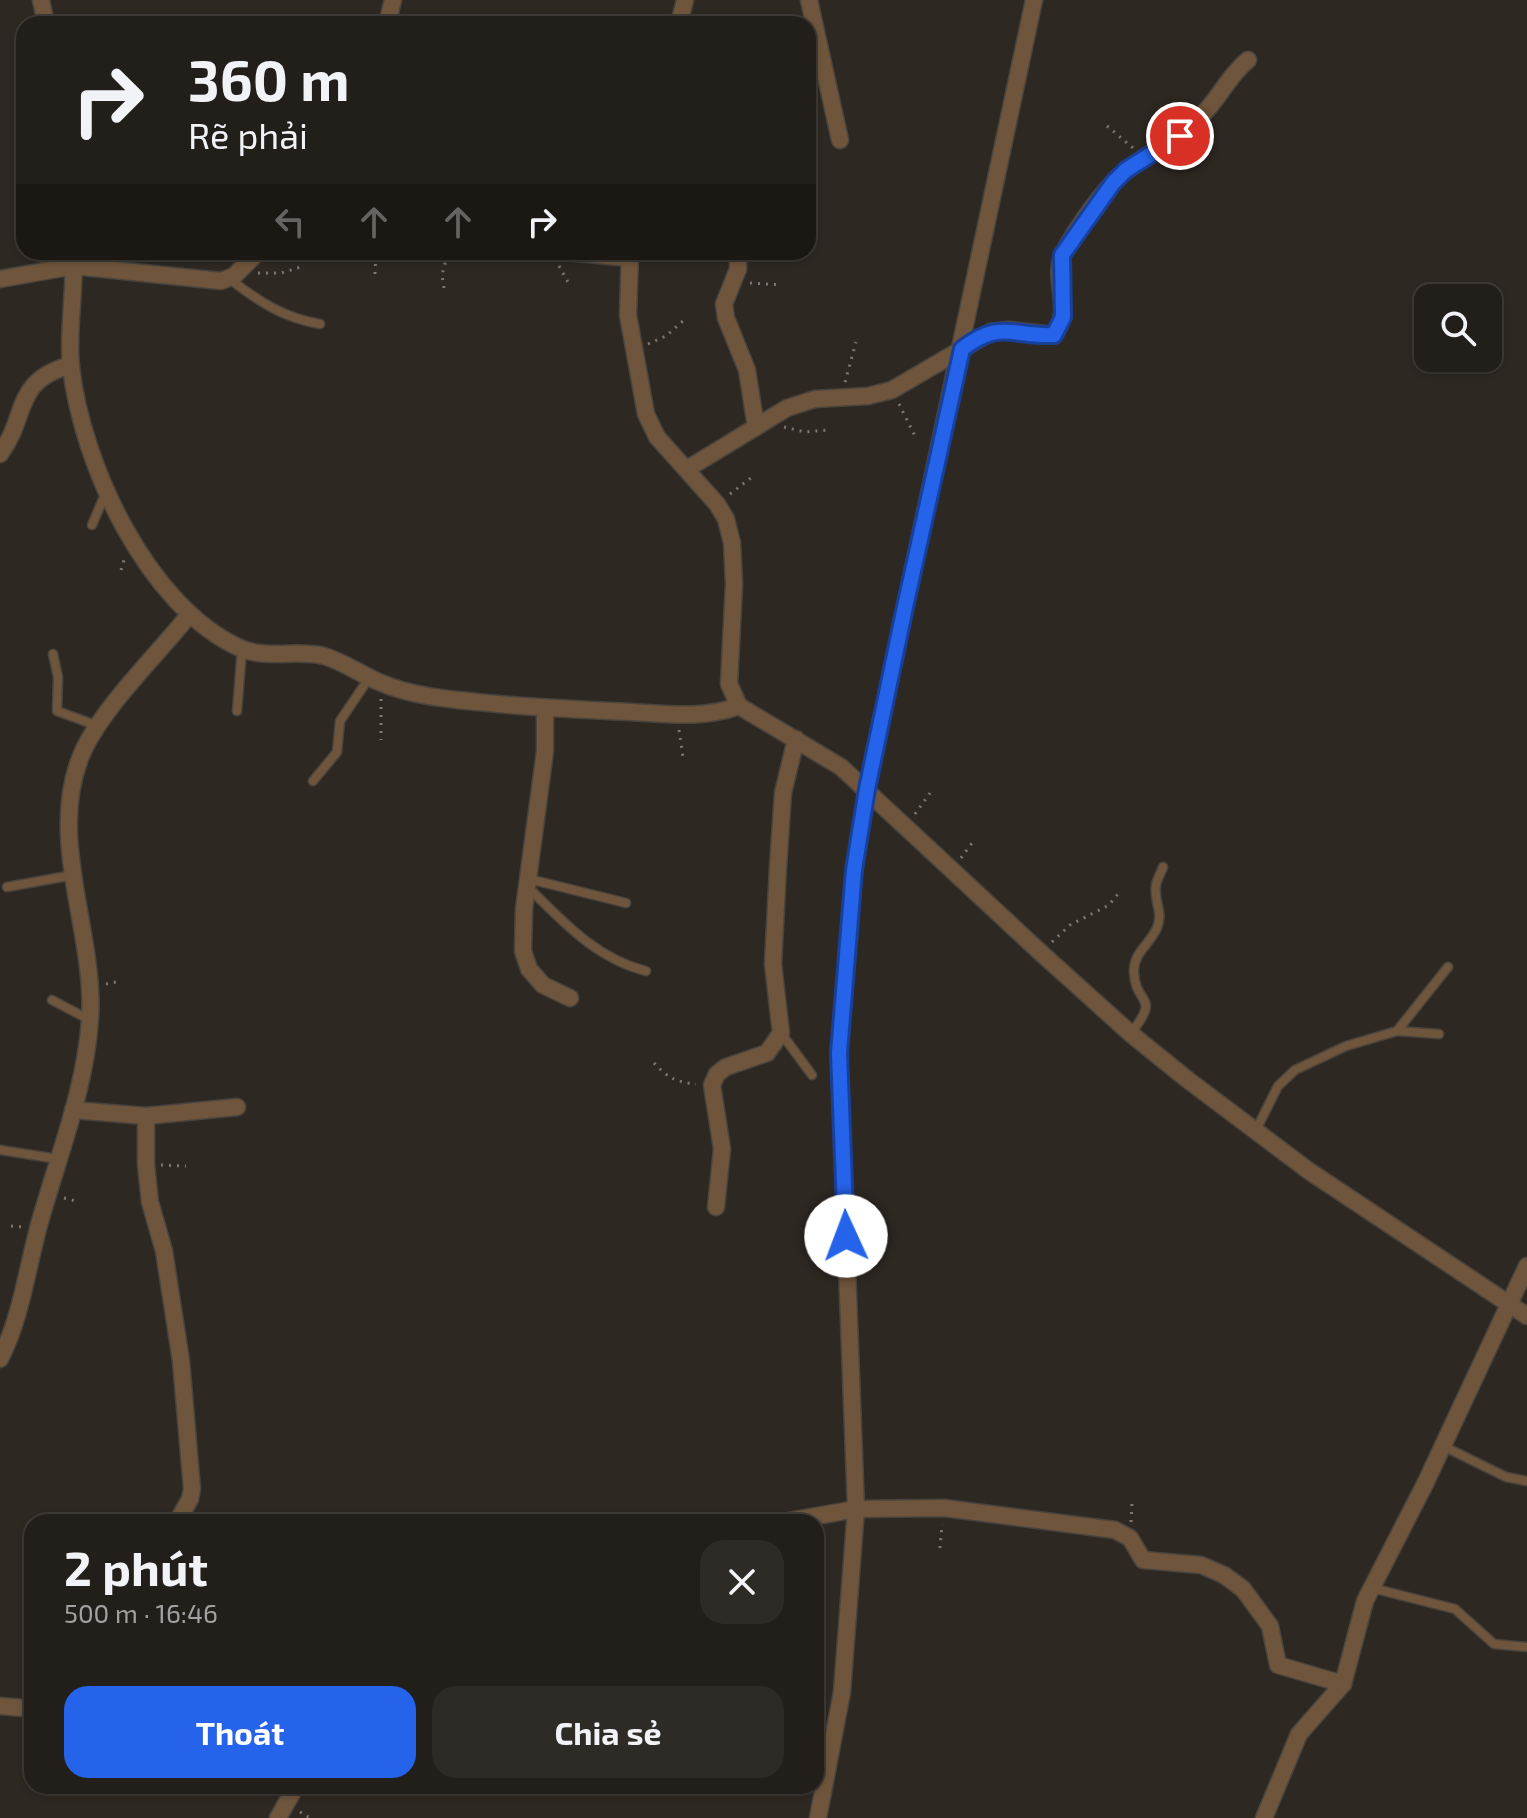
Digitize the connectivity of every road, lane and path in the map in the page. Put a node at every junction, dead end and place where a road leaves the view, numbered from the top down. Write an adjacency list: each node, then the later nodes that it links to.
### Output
1 (1034, 0): 26 (street)
2 (816, 32): 5 (street)
3 (1248, 60): 6 (street)
4 (1107, 126): 6 (path)
5 (840, 140)
6 (1145, 159): 26 (street)
7 (70, 260): 18 (street)
8 (74, 260): 27 (street)
9 (80, 260): 16 (street)
10 (250, 260): 16 (street)
11 (376, 260): 17 (path)
12 (446, 260): 21 (path)
13 (630, 260): 25 (street)
14 (737, 260): 19 (street)
15 (301, 267): 16 (path)
16 (236, 274): 23 (lane)
17 (375, 274)
18 (0, 279)
19 (734, 281): 20 (path); 30 (street)
20 (782, 285)
21 (444, 288)
22 (683, 321): 25 (path)
23 (320, 324)
24 (856, 342): 29 (path)
25 (633, 347): 34 (street)
26 (962, 349): 28 (street); 52 (street)
27 (71, 365): 33 (street); 36 (street)
28 (892, 390): 29 (street); 32 (path)
29 (843, 398): 30 (street)
30 (763, 422): 31 (path); 34 (street)
31 (828, 430)
32 (915, 436)
33 (0, 454)
34 (687, 469): 37 (street)
35 (752, 477): 37 (path)
36 (106, 491): 38 (lane); 39 (street)
37 (717, 504): 43 (street)
38 (92, 525)
39 (189, 615): 40 (street); 47 (street)
40 (242, 649): 42 (street); 45 (lane)
41 (53, 654): 47 (lane)
42 (375, 680): 44 (street); 49 (path); 51 (lane)
43 (739, 706): 46 (street); 48 (street)
44 (545, 709): 46 (street); 57 (street)
45 (237, 711)
46 (676, 714): 50 (path)
47 (98, 726): 56 (street)
48 (796, 739): 52 (street); 68 (street)
49 (381, 740)
50 (683, 757)
51 (313, 781)
52 (867, 789): 54 (street); 90 (street)
53 (930, 793): 54 (path)
54 (907, 828): 61 (street)
55 (1163, 867): 69 (lane)
56 (74, 875): 58 (lane); 66 (street)
57 (528, 883): 60 (lane); 63 (lane); 64 (street)
58 (7, 887)
59 (1118, 894): 61 (path)
60 (626, 903)
61 (1040, 952): 69 (street)
62 (1448, 967): 67 (lane)
63 (646, 971)
64 (570, 998)
65 (52, 1000): 66 (lane)
66 (90, 1021): 75 (street)
67 (1397, 1031): 70 (lane); 77 (lane)
68 (781, 1033): 72 (lane); 73 (street)
69 (1131, 1034): 77 (street)
70 (1439, 1034)
71 (654, 1063): 73 (path)
72 (812, 1075)
73 (712, 1085): 82 (street)
74 (237, 1107): 76 (street)
75 (73, 1110): 76 (street); 79 (street)
76 (146, 1116): 80 (street)
77 (1256, 1131): 84 (street)
78 (0, 1150): 79 (lane)
79 (58, 1159): 86 (street)
80 (146, 1165): 81 (path); 91 (street)
81 (186, 1166)
82 (716, 1207)
83 (1527, 1266): 84 (street)
84 (1510, 1306): 85 (street); 87 (street)
85 (1527, 1316)
86 (0, 1359)
87 (1443, 1446): 88 (lane); 94 (street)
88 (1527, 1481)
89 (944, 1508): 90 (street); 93 (path); 96 (street)
90 (856, 1509): 92 (street); 99 (street)
91 (183, 1514)
92 (824, 1515)
93 (940, 1548)
94 (1372, 1588): 95 (lane); 96 (street)
95 (1527, 1647)
96 (1343, 1684): 104 (street)
97 (0, 1706): 98 (street)
98 (24, 1708)
99 (824, 1786)
100 (292, 1794): 102 (street)
101 (823, 1794): 103 (street)
102 (278, 1818)
103 (818, 1818)
104 (1264, 1818)

